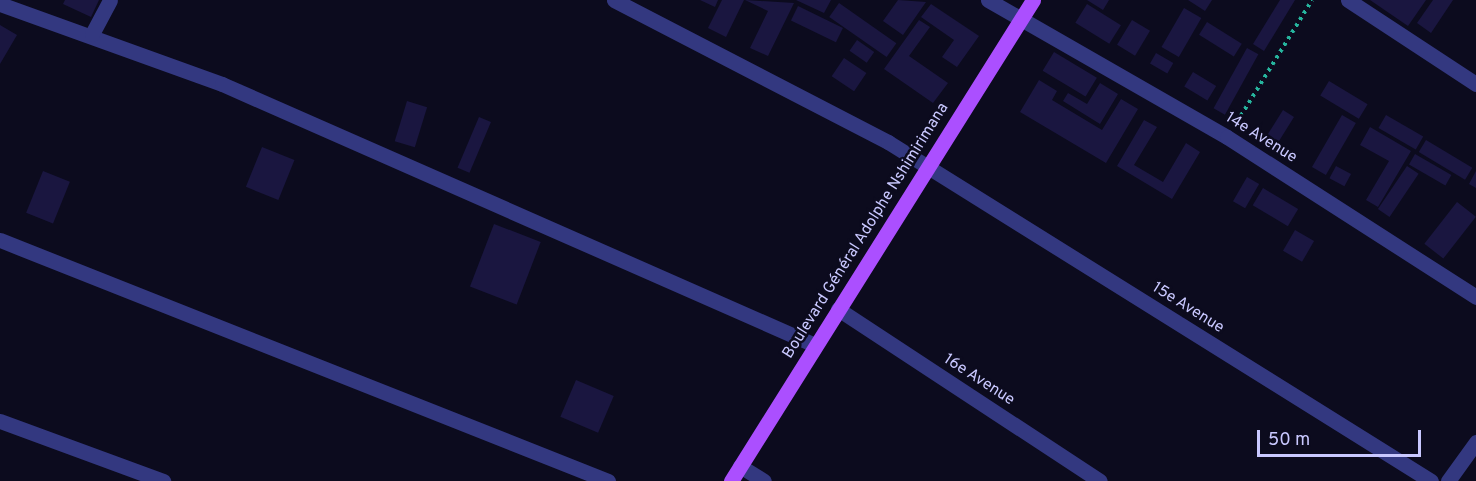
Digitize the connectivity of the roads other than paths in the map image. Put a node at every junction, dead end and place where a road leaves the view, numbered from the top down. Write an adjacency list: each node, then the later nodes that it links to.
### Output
1 (110, 0): 8 (street)
2 (615, 0): 10 (street, 15e Avenue)
3 (988, 0): 7 (street, 14e Avenue)
4 (1034, 0): 7 (main road, Boulevard Général Adolphe Nshimirimana)
5 (1348, 0): 9 (street)
6 (0, 4): 8 (street)
7 (1021, 20): 10 (main road, Boulevard Général Adolphe Nshimirimana); 12 (street, 14e Avenue)
8 (92, 34): 14 (street)
9 (1476, 84)
10 (926, 165): 13 (main road, Boulevard Général Adolphe Nshimirimana); 23 (street, 15e Avenue)
11 (0, 240): 19 (street)
12 (1476, 297)
13 (837, 309): 14 (main road, Boulevard Général Adolphe Nshimirimana); 22 (street, 16e Avenue)
14 (815, 345): 17 (main road, Boulevard Général Adolphe Nshimirimana)
15 (0, 421): 18 (street)
16 (1476, 442): 24 (street)
17 (740, 466): 20 (main road, Boulevard Général Adolphe Nshimirimana); 21 (street)
18 (163, 481)
19 (608, 481)
20 (731, 481)
21 (764, 481)
22 (1100, 481)
23 (1431, 481)
24 (1448, 481)

